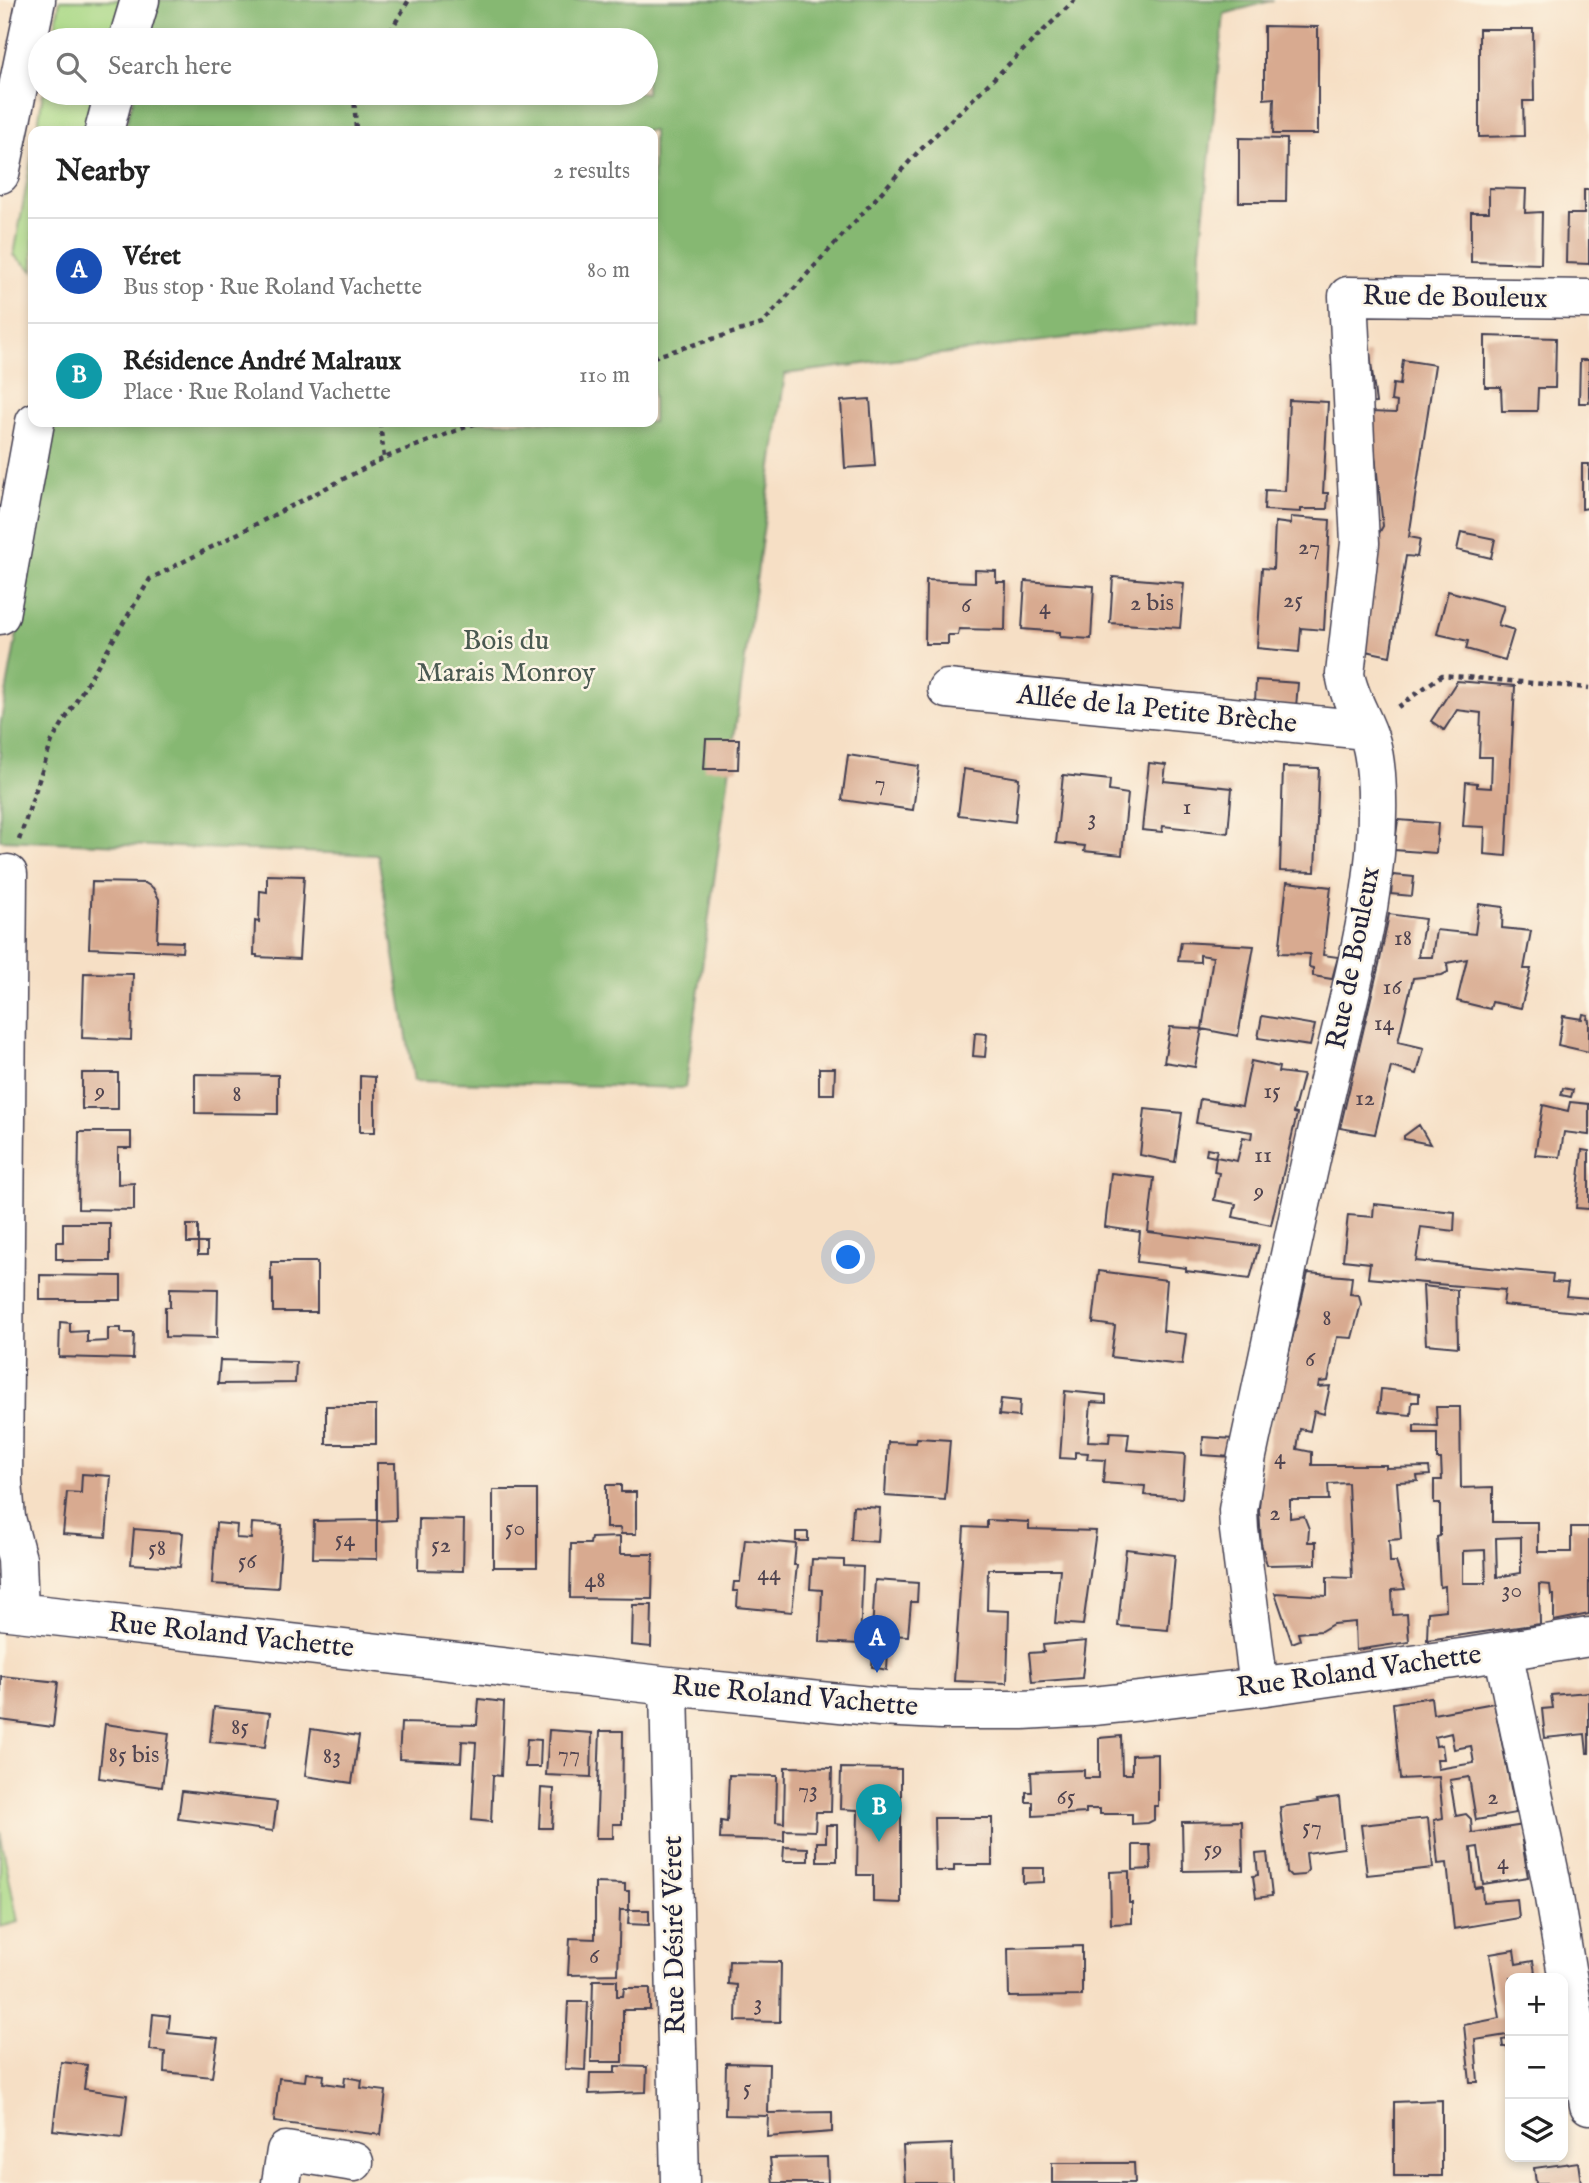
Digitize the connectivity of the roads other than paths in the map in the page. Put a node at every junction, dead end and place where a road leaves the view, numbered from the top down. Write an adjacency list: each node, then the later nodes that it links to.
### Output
1 (36, 0): 3 (street)
2 (140, 0): 4 (street)
3 (30, 28)
4 (132, 28)
5 (28, 39): 8 (street)
6 (111, 105): 7 (street)
7 (105, 126)
8 (0, 174)
9 (1589, 299): 13 (street, Rue de Bouleux)
10 (34, 427): 11 (street)
11 (0, 615)
12 (947, 689): 13 (street, Allée de la Petite Brèche)
13 (1367, 730): 19 (street, Rue de Bouleux)
14 (8, 874): 15 (street)
15 (9, 1611): 18 (street, Rue Roland Vachette)
16 (1589, 1637): 17 (street, Rue Roland Vachette)
17 (1503, 1651): 19 (street, Rue Roland Vachette); 20 (street)
18 (670, 1686): 19 (street, Rue Roland Vachette); 23 (street, Rue Désiré Véret)
19 (1259, 1687)
20 (1589, 2105)
21 (355, 2162): 22 (street)
22 (281, 2183)
23 (680, 2183)

